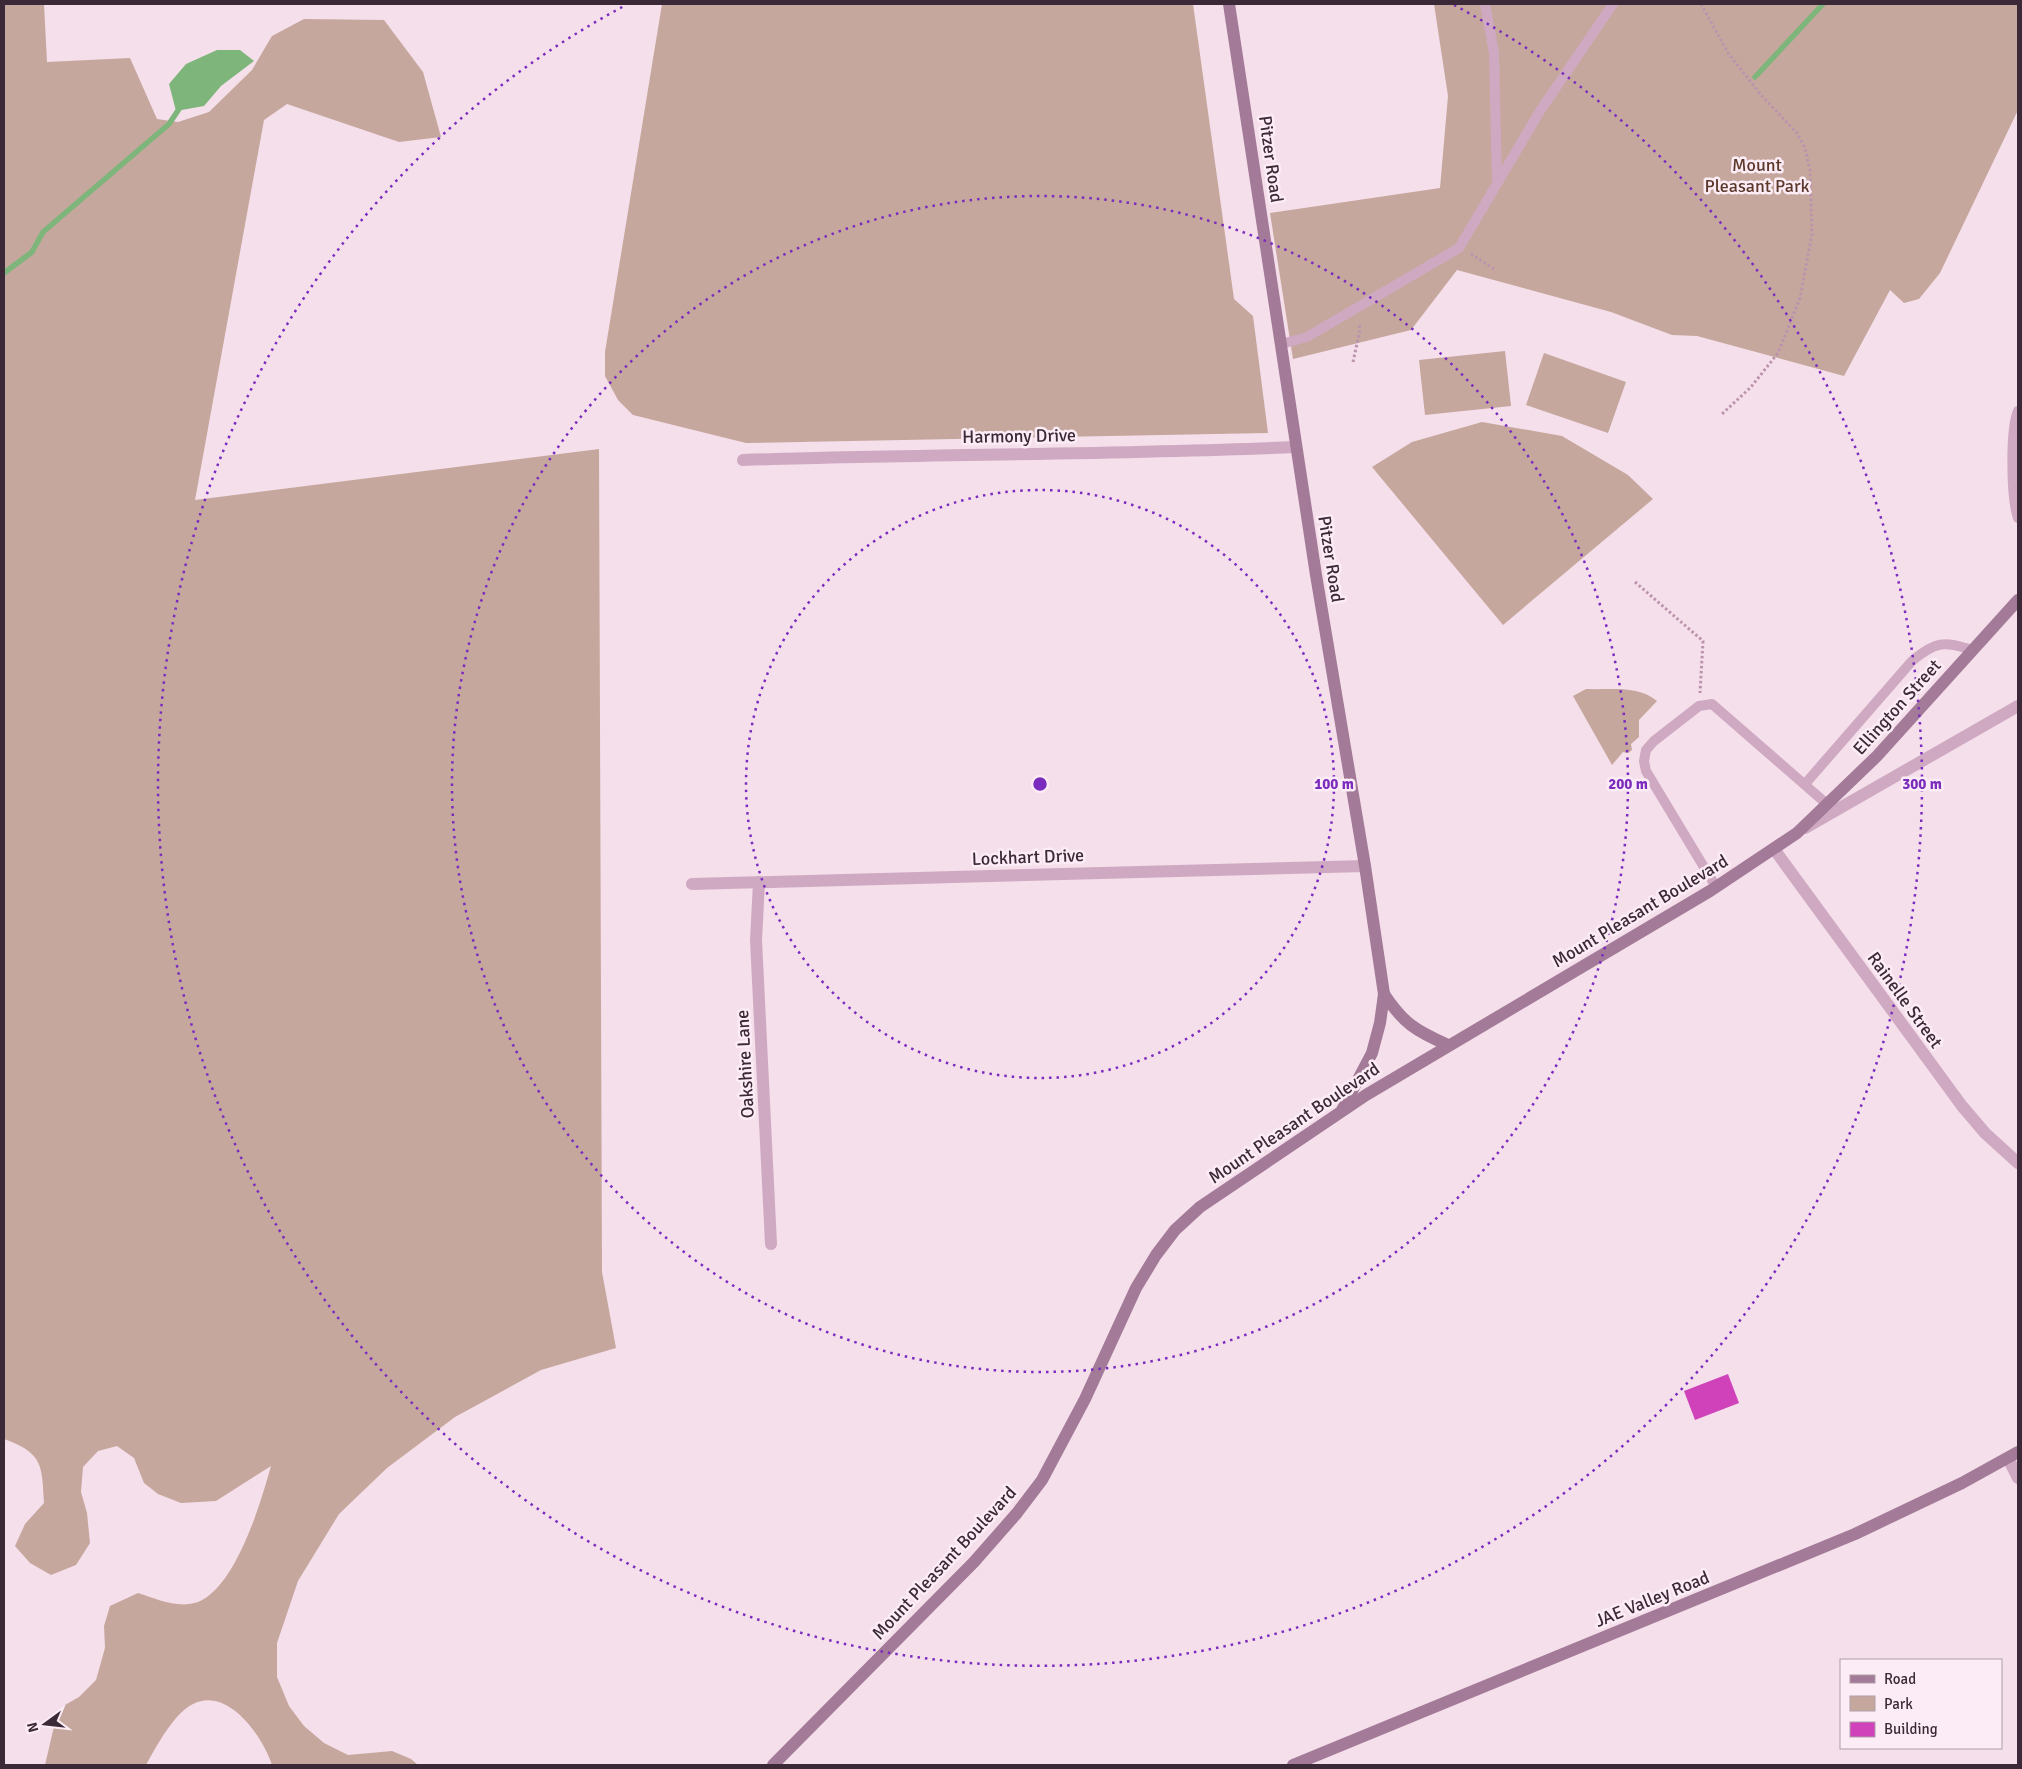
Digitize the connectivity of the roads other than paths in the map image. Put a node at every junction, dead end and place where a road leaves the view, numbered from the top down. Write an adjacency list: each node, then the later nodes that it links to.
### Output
1 (1229, 4): 5 (street, Pitzer Road)
2 (1486, 4): 4 (lane)
3 (1613, 4): 4 (lane)
4 (1497, 184): 5 (lane)
5 (1281, 344): 7 (street, Pitzer Road)
6 (2018, 411): 9 (lane)
7 (1296, 447): 8 (street, Harmony Drive); 18 (street, Pitzer Road)
8 (743, 460)
9 (2016, 461): 10 (lane)
10 (2018, 518)
11 (2018, 600): 12 (street, Ellington Street)
12 (1972, 650): 14 (lane); 15 (street, Ellington Street)
13 (2018, 706): 16 (street, Mount Pleasant Boulevard)
14 (1805, 784): 15 (lane); 21 (lane)
15 (1828, 805): 16 (street, Ellington Street)
16 (1797, 833): 17 (street, Mount Pleasant Boulevard)
17 (1774, 849): 21 (street, Mount Pleasant Boulevard); 25 (street, Rainelle Street)
18 (1365, 866): 19 (street, Lockhart Drive); 22 (street, Pitzer Road)
19 (759, 882): 20 (street, Lockhart Drive); 26 (street, Oakshire Lane)
20 (692, 884)
21 (1716, 887): 23 (street, Mount Pleasant Boulevard)
22 (1384, 994): 23 (street); 24 (street, Pitzer Road)
23 (1448, 1045): 24 (street, Mount Pleasant Boulevard)
24 (1341, 1112): 29 (street, Mount Pleasant Boulevard)
25 (2018, 1164)
26 (771, 1244)
27 (2013, 1455): 28 (street); 30 (street, JAE Valley Road)
28 (2018, 1478)
29 (773, 1765)
30 (1293, 1765)

